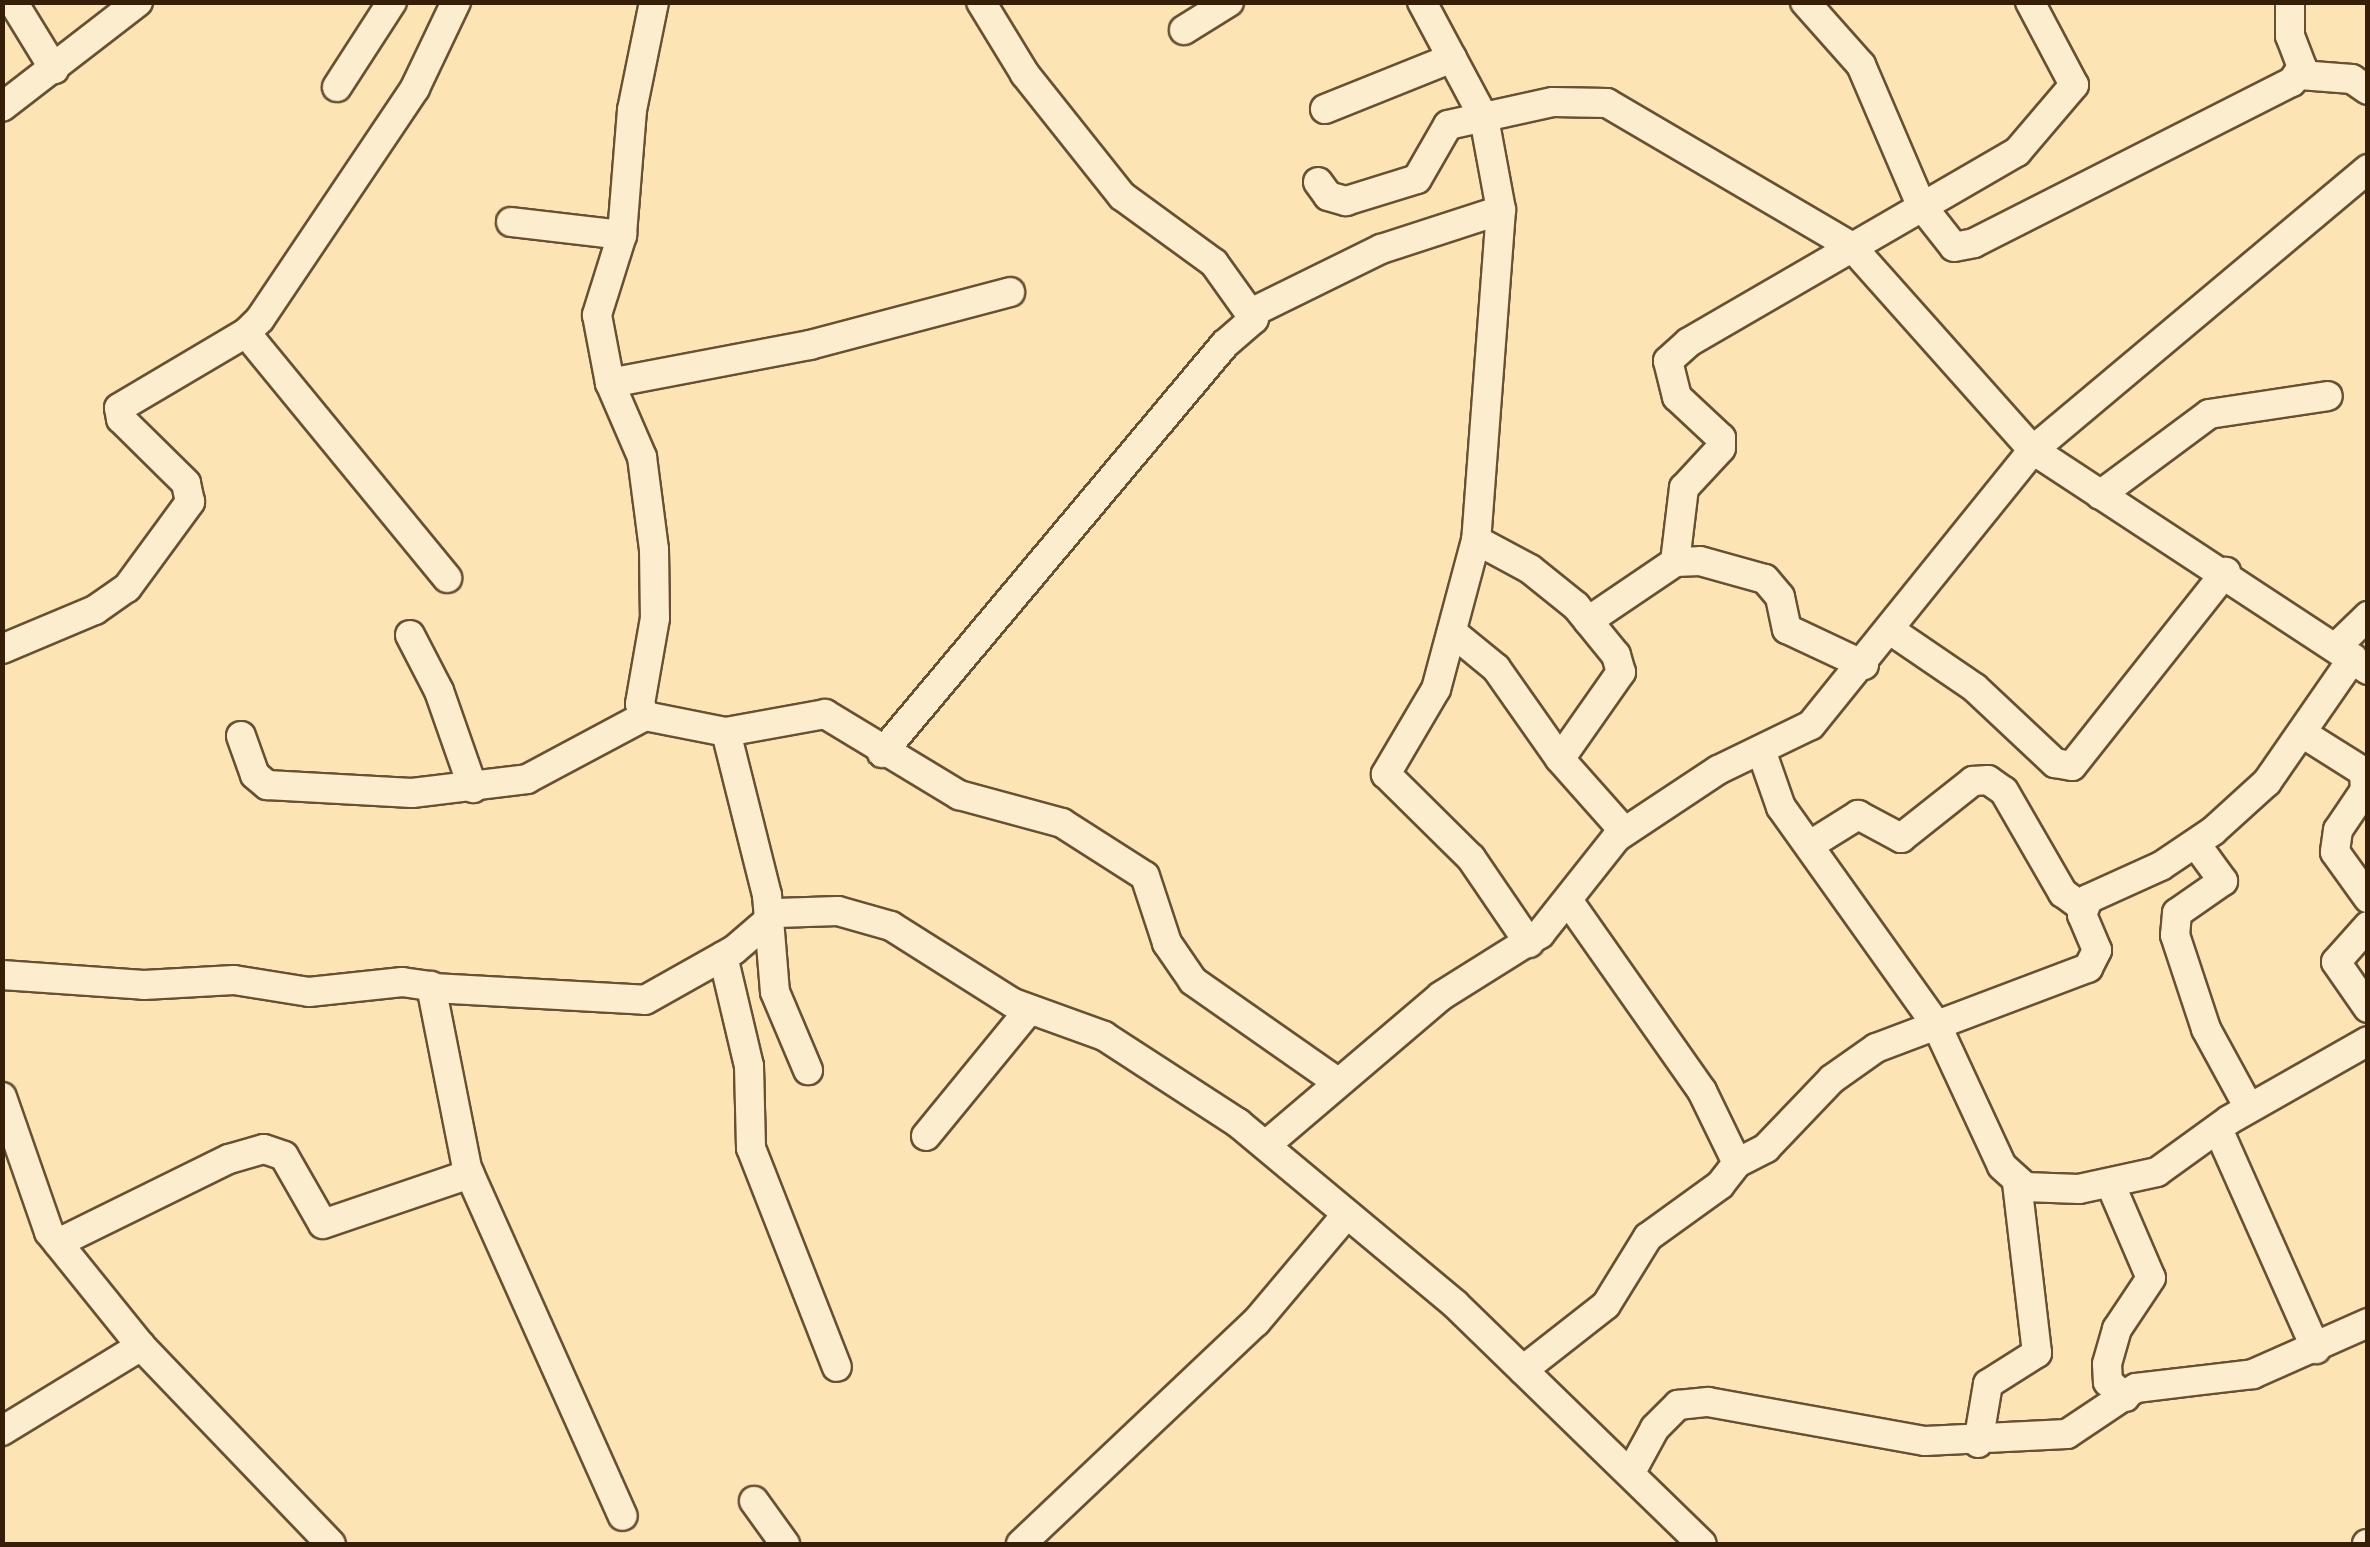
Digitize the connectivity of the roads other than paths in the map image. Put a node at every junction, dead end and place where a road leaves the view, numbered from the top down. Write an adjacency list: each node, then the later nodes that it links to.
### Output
1 (13, 2): 14 (street)
2 (138, 2): 14 (street)
3 (392, 2): 16 (street)
4 (456, 2): 30 (street)
5 (654, 2): 26 (street)
6 (982, 2): 29 (street)
7 (1229, 2): 12 (street)
8 (1422, 2): 13 (street)
9 (1805, 2): 23 (street)
10 (2030, 2): 23 (street)
11 (2290, 2): 15 (street)
12 (1184, 30)
13 (1452, 58): 19 (street); 20 (street)
14 (54, 70): 18 (street)
15 (2300, 75): 17 (street); 23 (street)
16 (337, 86)
17 (2368, 90)
18 (2, 107)
19 (1325, 109)
20 (1484, 118): 22 (street); 24 (street); 27 (street)
21 (2368, 169): 33 (street)
22 (1318, 182)
23 (1922, 205): 27 (street)
24 (1501, 210): 29 (street); 35 (street)
25 (511, 222): 26 (street)
26 (622, 235): 31 (street)
27 (1850, 246): 33 (street); 36 (street)
28 (1010, 292): 31 (street)
29 (1253, 312): 52 (street)
30 (246, 333): 38 (street); 44 (street)
31 (610, 383): 47 (street)
32 (2328, 396): 34 (street)
33 (2033, 450): 34 (street); 42 (street)
34 (2100, 495): 37 (street)
35 (1476, 540): 40 (street); 41 (street)
36 (1675, 562): 40 (street); 46 (street)
37 (2226, 572): 42 (street); 45 (street)
38 (448, 578)
39 (2368, 616): 45 (street)
40 (1588, 620): 53 (street)
41 (1452, 632): 53 (street); 65 (street)
42 (1893, 632): 46 (street)
43 (410, 635): 54 (street)
44 (2, 649)
45 (2352, 658): 49 (street)
46 (1864, 665): 51 (street)
47 (645, 716): 48 (street); 54 (street)
48 (726, 732): 52 (street); 63 (street)
49 (2302, 733): 56 (street); 59 (street)
50 (241, 736): 54 (street)
51 (1760, 750): 55 (street); 57 (street)
52 (882, 753): 74 (street)
53 (1560, 758): 55 (street)
54 (473, 788)
55 (1624, 831): 60 (street)
56 (2196, 844): 58 (street); 61 (street)
57 (1810, 845): 62 (street); 71 (street)
58 (2161, 866): 61 (street); 62 (street)
59 (2368, 898)
60 (1570, 902): 65 (street); 80 (street)
61 (2188, 906): 76 (street)
62 (2082, 907): 71 (street)
63 (767, 919): 66 (street); 70 (street); 73 (street)
64 (2368, 926): 69 (street)
65 (1529, 943): 74 (street)
66 (724, 956): 68 (street); 89 (street)
67 (2, 975): 68 (street)
68 (434, 988): 81 (street)
69 (2368, 1008)
70 (1029, 1010): 78 (street); 79 (street)
71 (1936, 1026): 80 (street); 82 (street)
72 (2368, 1041): 76 (street)
73 (808, 1070)
74 (1336, 1081): 79 (street)
75 (2, 1097): 85 (street)
76 (2250, 1108): 77 (street)
77 (2218, 1130): 83 (street); 88 (street)
78 (926, 1136)
79 (1266, 1144): 84 (street)
80 (1738, 1163): 90 (street)
81 (470, 1174): 85 (street); 96 (street)
82 (2016, 1182): 83 (street); 93 (street)
83 (2110, 1183): 91 (street)
84 (1347, 1214): 90 (street); 97 (street)
85 (58, 1243): 87 (street)
86 (2368, 1323): 88 (street)
87 (141, 1346): 92 (street); 98 (street)
88 (2316, 1349): 91 (street)
89 (837, 1367)
90 (1523, 1370): 94 (street)
91 (2124, 1397): 93 (street)
92 (2, 1431)
93 (1978, 1443): 94 (street)
94 (1631, 1472): 100 (street)
95 (754, 1501): 99 (street)
96 (623, 1516)
97 (1038, 1540)
98 (331, 1544)
99 (785, 1544)
100 (1702, 1544)

